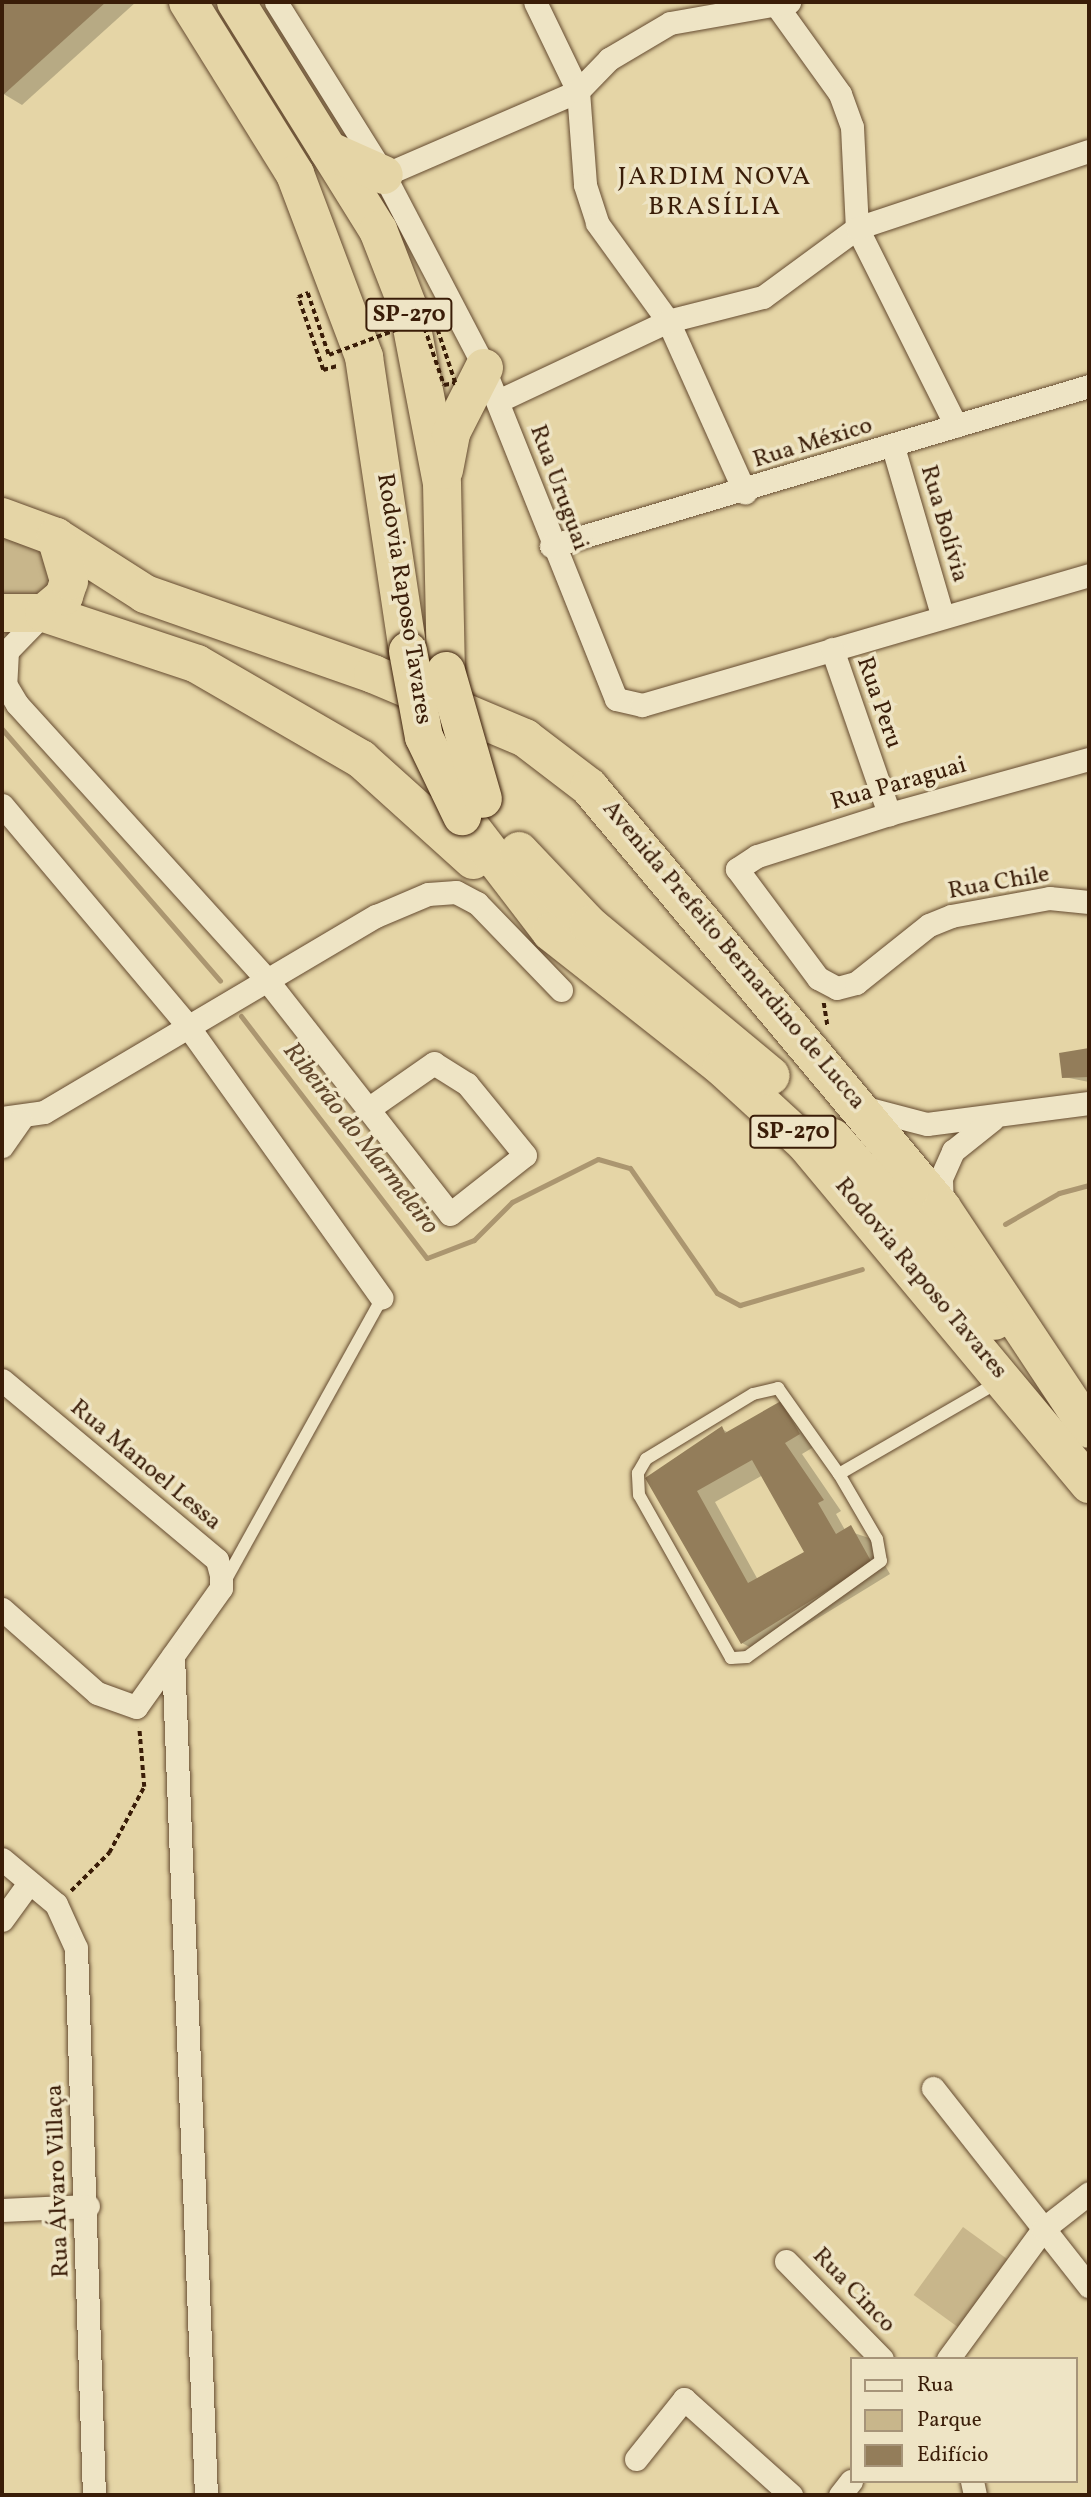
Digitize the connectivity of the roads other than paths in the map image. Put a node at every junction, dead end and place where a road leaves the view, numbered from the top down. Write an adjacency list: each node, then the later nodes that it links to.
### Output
1 (188, 2): 28 (highway, Rodovia Raposo Tavares / SP-270, bridge)
2 (236, 2): 7 (highway, Rodovia Raposo Tavares / SP-270)
3 (276, 2): 9 (street, Rua Uruguai)
4 (535, 2): 6 (street)
5 (780, 4): 6 (street); 10 (street)
6 (578, 91): 9 (street); 11 (street)
7 (328, 150): 9 (highway); 16 (highway, Rodovia Raposo Tavares / SP-270)
8 (1086, 159): 10 (street)
9 (384, 175): 12 (street, Rua Uruguai)
10 (857, 228): 11 (street); 14 (street)
11 (668, 321): 12 (street); 17 (street)
12 (491, 384): 16 (highway); 20 (street, Rua Uruguai)
13 (1089, 386): 14 (street, Rua México)
14 (956, 426): 15 (street, Rua México)
15 (894, 447): 17 (street, Rua México); 24 (street, Rua Bolívia)
16 (442, 483): 28 (highway, Rodovia Raposo Tavares / SP-270, bridge)
17 (745, 492): 20 (street, Rua México)
18 (2, 517): 19 (highway, Avenida Prefeito Bernardino de Lucca)
19 (56, 537): 23 (highway); 37 (highway, Avenida Prefeito Bernardino de Lucca)
20 (551, 546): 25 (street, Rua Uruguai)
21 (1089, 575): 24 (street, Rua Uruguai)
22 (2, 613): 23 (highway)
23 (44, 613): 31 (highway); 32 (street)
24 (942, 615): 25 (street, Rua Uruguai)
25 (832, 649): 29 (street, Rua Peru)
26 (1089, 759): 29 (street, Rua Paraguai)
27 (2, 805): 35 (street)
28 (472, 807): 31 (highway, Rodovia Raposo Tavares / SP-270); 47 (highway, Rodovia Raposo Tavares / SP-270)
29 (889, 814): 33 (street, Rua Paraguai)
30 (1089, 902): 33 (street, Rua Chile)
31 (551, 932): 44 (highway, Rodovia Raposo Tavares / SP-270)
32 (266, 979): 34 (street); 35 (street); 38 (street)
33 (821, 981)
34 (561, 990)
35 (187, 1025): 39 (street); 43 (street)
36 (1089, 1103): 40 (street)
37 (858, 1106): 40 (street); 42 (highway, Avenida Prefeito Bernardino de Lucca)
38 (368, 1109): 38 (street)
39 (11, 1119): 41 (street)
40 (994, 1119): 42 (street)
41 (2, 1146)
42 (942, 1208): 46 (highway, Avenida Prefeito Bernardino de Lucca)
43 (382, 1298): 50 (lane)
44 (1003, 1379): 48 (lane); 49 (highway, Rodovia Raposo Tavares / SP-270)
45 (2, 1380): 50 (street, Rua Manoel Lessa)
46 (1089, 1429)
47 (1089, 1441)
48 (839, 1474): 48 (lane)
49 (1089, 1484)
50 (221, 1588): 52 (street)
51 (2, 1609): 52 (street)
52 (173, 1656): 67 (street)
53 (2, 1859): 54 (street)
54 (29, 1883): 55 (street); 58 (street, Rua Álvaro Villaça)
55 (2, 1920)
56 (933, 2088): 60 (street)
57 (1089, 2193): 60 (street)
58 (88, 2206): 59 (street); 66 (street, Rua Álvaro Villaça)
59 (2, 2210)
60 (1043, 2229): 62 (street); 63 (street)
61 (786, 2261): 64 (street, Rua Cinco)
62 (1089, 2286)
63 (955, 2355)
64 (880, 2357)
65 (636, 2459): 68 (street)
66 (94, 2495)
67 (206, 2495)
68 (791, 2495)

